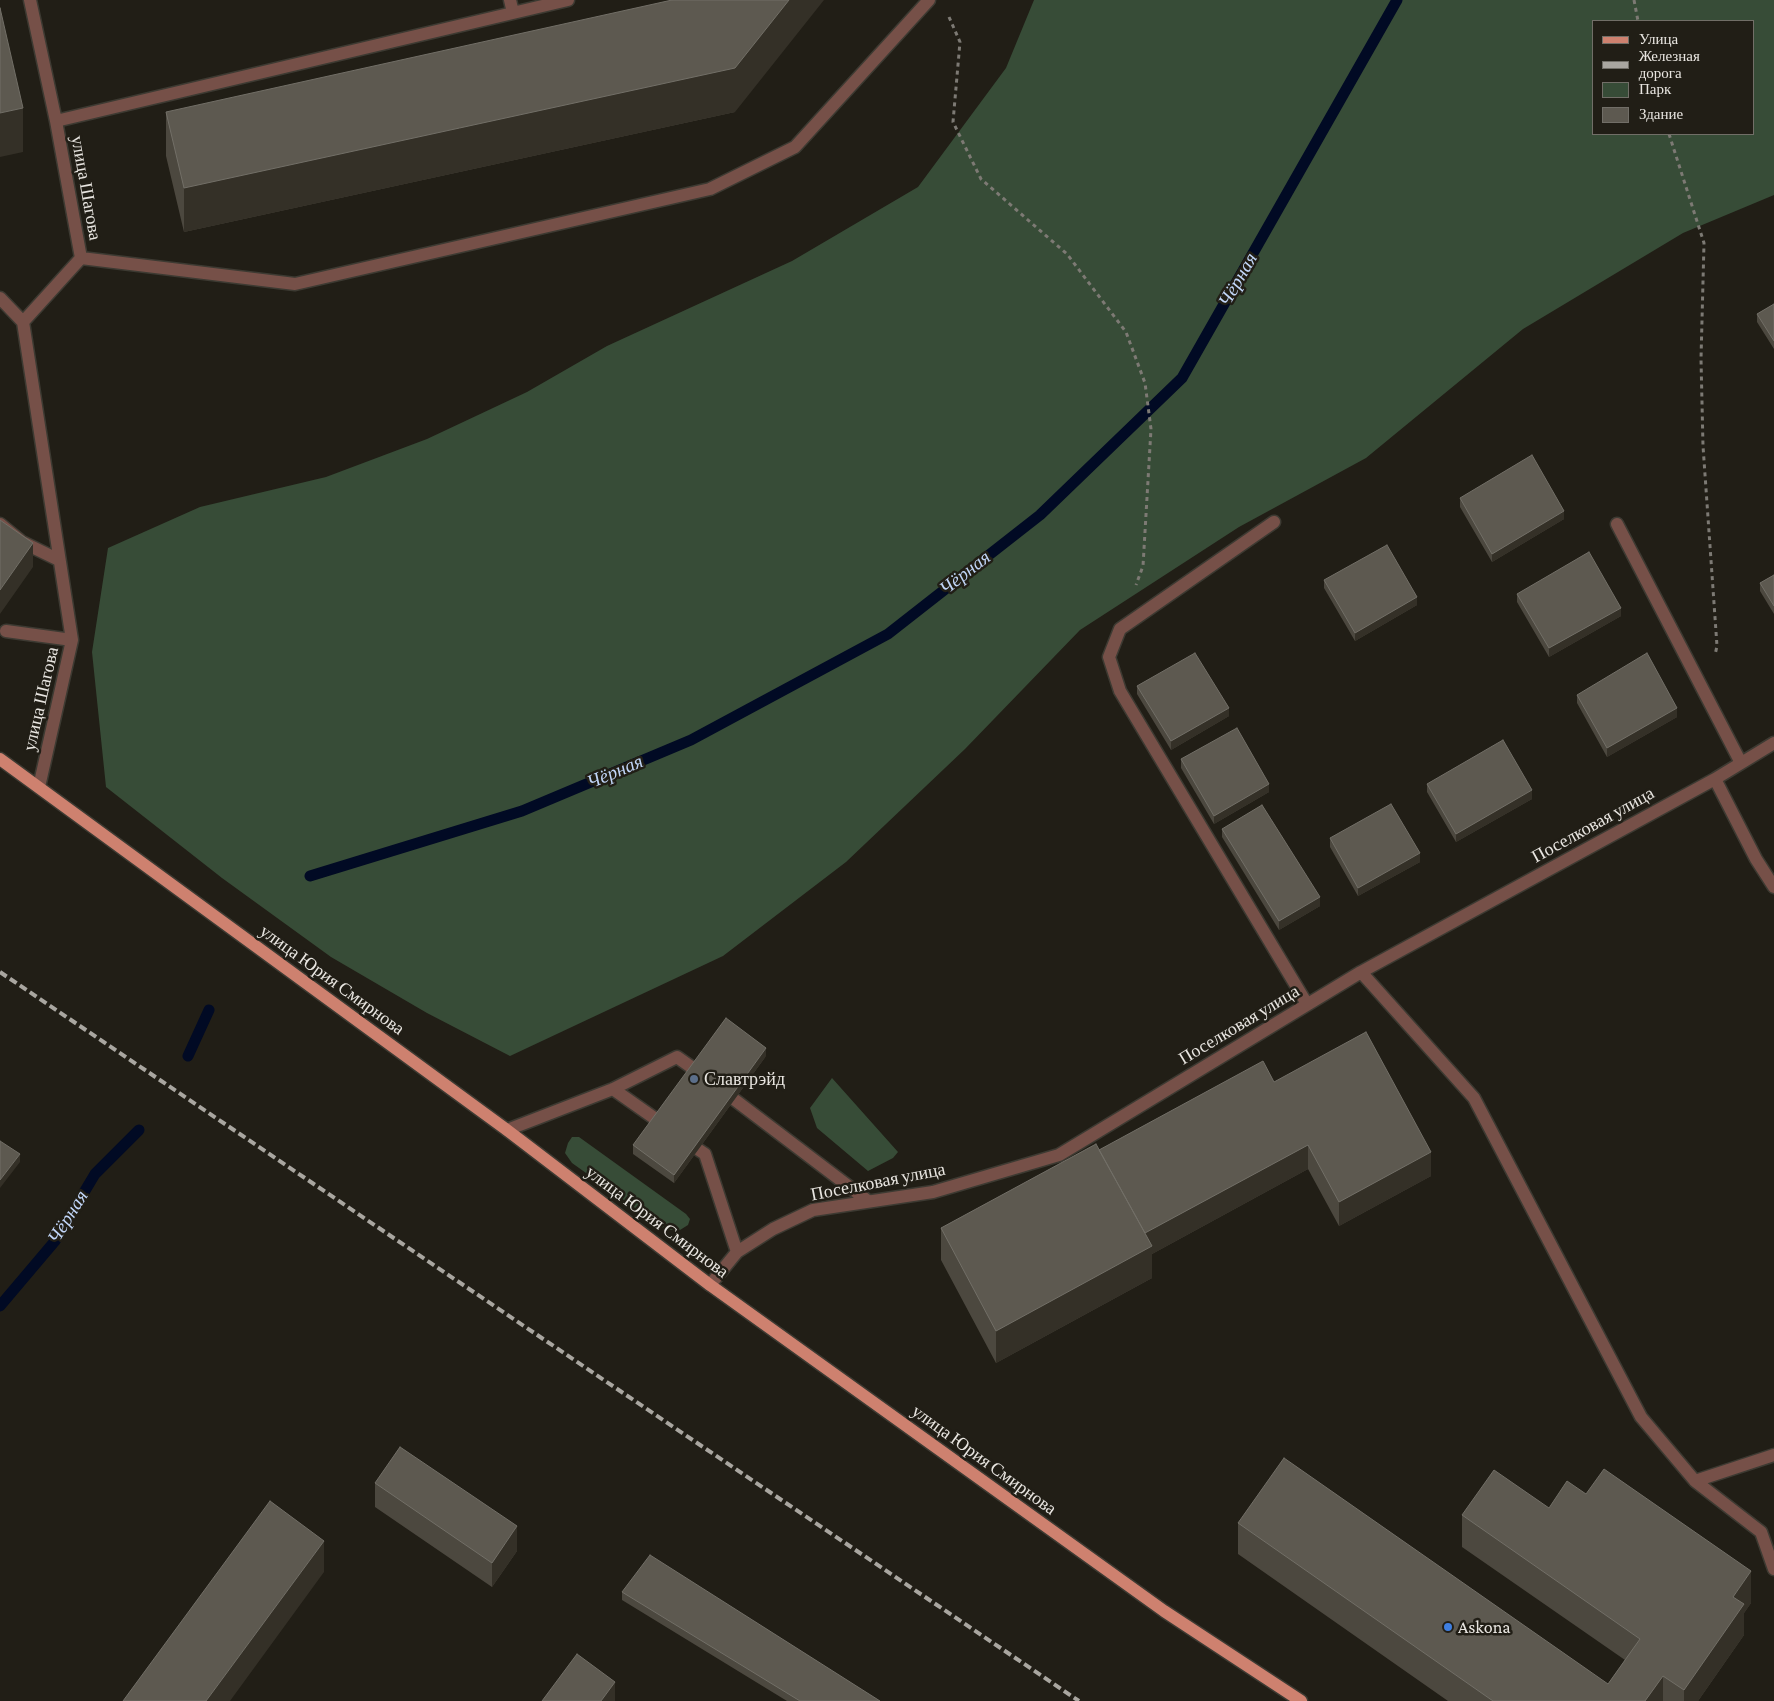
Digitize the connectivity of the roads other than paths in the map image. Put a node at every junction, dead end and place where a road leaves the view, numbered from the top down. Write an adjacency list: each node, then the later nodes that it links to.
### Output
1 (30, 0): 6 (street)
2 (510, 0): 5 (street)
3 (568, 0): 5 (street, улица Шагова)
4 (929, 0): 7 (street)
5 (513, 13): 6 (street, улица Шагова)
6 (56, 121): 7 (street, улица Шагова)
7 (81, 258): 9 (street, улица Шагова)
8 (0, 298): 9 (street)
9 (23, 322): 13 (street, улица Шагова)
10 (1274, 522): 23 (street)
11 (0, 524): 13 (street)
12 (1617, 524): 18 (street)
13 (59, 560): 15 (street, улица Шагова)
14 (6, 631): 15 (street)
15 (72, 640): 20 (street, улица Шагова)
16 (1774, 743): 18 (street, Поселковая улица)
17 (0, 759): 20 (main road, улица Юрия Смирнова)
18 (1741, 762): 19 (street, Поселковая улица)
19 (1715, 779): 21 (street); 22 (street, Поселковая улица)
20 (39, 787): 28 (main road, улица Юрия Смирнова)
21 (1774, 886)
22 (1361, 972): 23 (street, Поселковая улица); 34 (street)
23 (1307, 1004): 30 (street, Поселковая улица)
24 (694, 1069): 25 (street)
25 (613, 1089): 27 (street); 28 (street)
26 (735, 1100): 30 (street)
27 (657, 1120)
28 (508, 1130): 32 (main road, улица Юрия Смирнова)
29 (699, 1150): 31 (street)
30 (868, 1201): 31 (street, Поселковая улица)
31 (737, 1252): 32 (street, Поселковая улица)
32 (710, 1285): 36 (main road, улица Юрия Смирнова)
33 (1774, 1455): 34 (street)
34 (1695, 1481): 35 (street)
35 (1774, 1569)
36 (1301, 1701)

